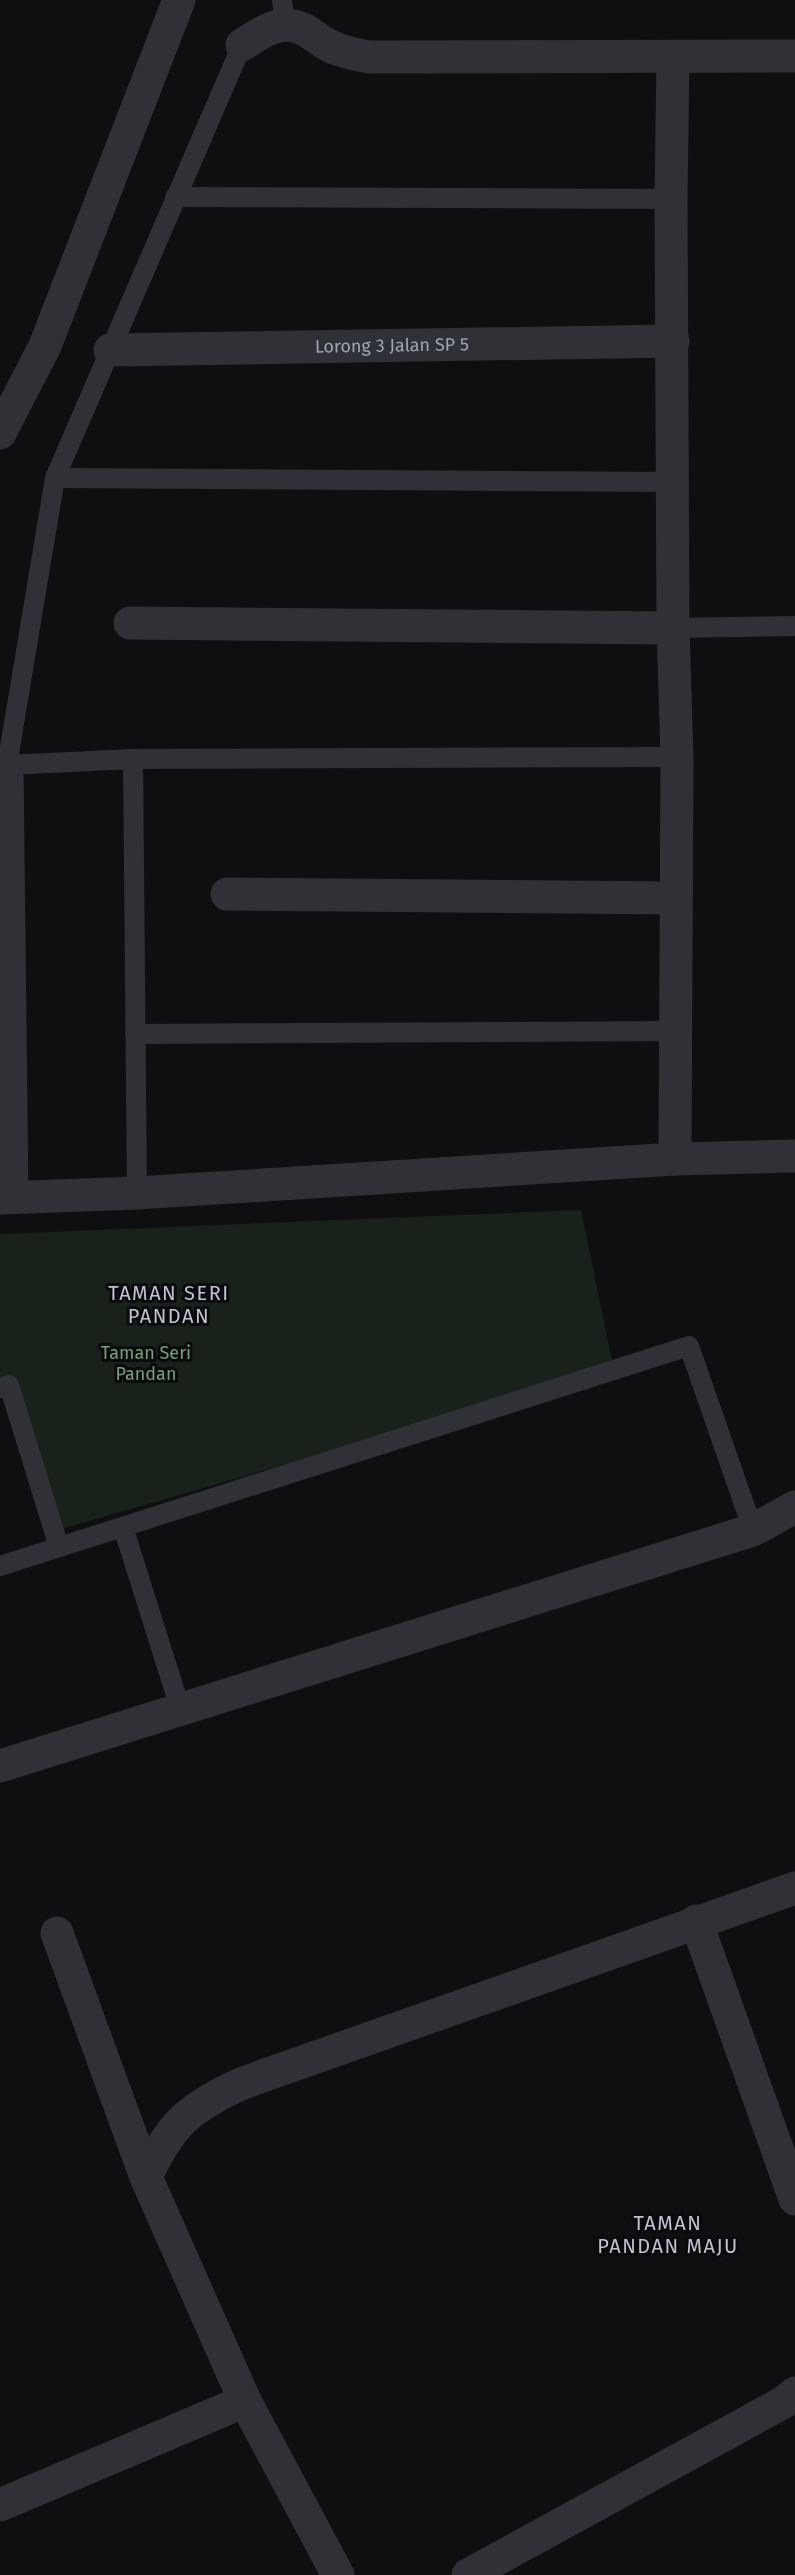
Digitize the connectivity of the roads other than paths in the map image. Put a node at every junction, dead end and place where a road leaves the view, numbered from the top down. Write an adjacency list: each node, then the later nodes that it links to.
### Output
1 (179, 0): 10 (street)
2 (283, 12): 3 (street); 5 (street)
3 (242, 45): 6 (lane)
4 (795, 56): 5 (street)
5 (674, 58): 7 (street)
6 (176, 197): 7 (lane); 9 (lane)
7 (671, 199): 8 (street)
8 (673, 341): 9 (street, Lorong 3 Jalan SP 5); 12 (street)
9 (110, 350): 11 (lane)
10 (0, 433)
11 (55, 478): 12 (lane); 18 (lane)
12 (673, 482): 15 (street)
13 (130, 623): 15 (street)
14 (795, 626): 15 (lane)
15 (672, 628): 16 (street)
16 (677, 757): 17 (lane); 20 (street)
17 (133, 759): 18 (lane); 22 (lane)
18 (7, 765): 26 (street)
19 (227, 894): 20 (street)
20 (675, 898): 21 (street)
21 (676, 1031): 22 (lane); 24 (street)
22 (135, 1034): 25 (lane)
23 (795, 1156): 24 (street)
24 (675, 1159): 25 (street)
25 (137, 1193): 26 (street)
26 (6, 1197)
27 (0, 1388): 31 (lane)
28 (795, 1507): 30 (street)
29 (123, 1527): 30 (lane); 31 (lane); 33 (lane)
30 (753, 1530): 33 (street)
31 (59, 1547): 32 (lane)
32 (0, 1566)
33 (181, 1711): 34 (street)
34 (0, 1766)
35 (795, 1888): 36 (street)
36 (696, 1922): 38 (street); 39 (street)
37 (57, 1933): 38 (street)
38 (146, 2177): 41 (street)
39 (795, 2199)
40 (795, 2393): 44 (street)
41 (245, 2401): 42 (street); 43 (street)
42 (0, 2505)
43 (338, 2575)
44 (468, 2575)

